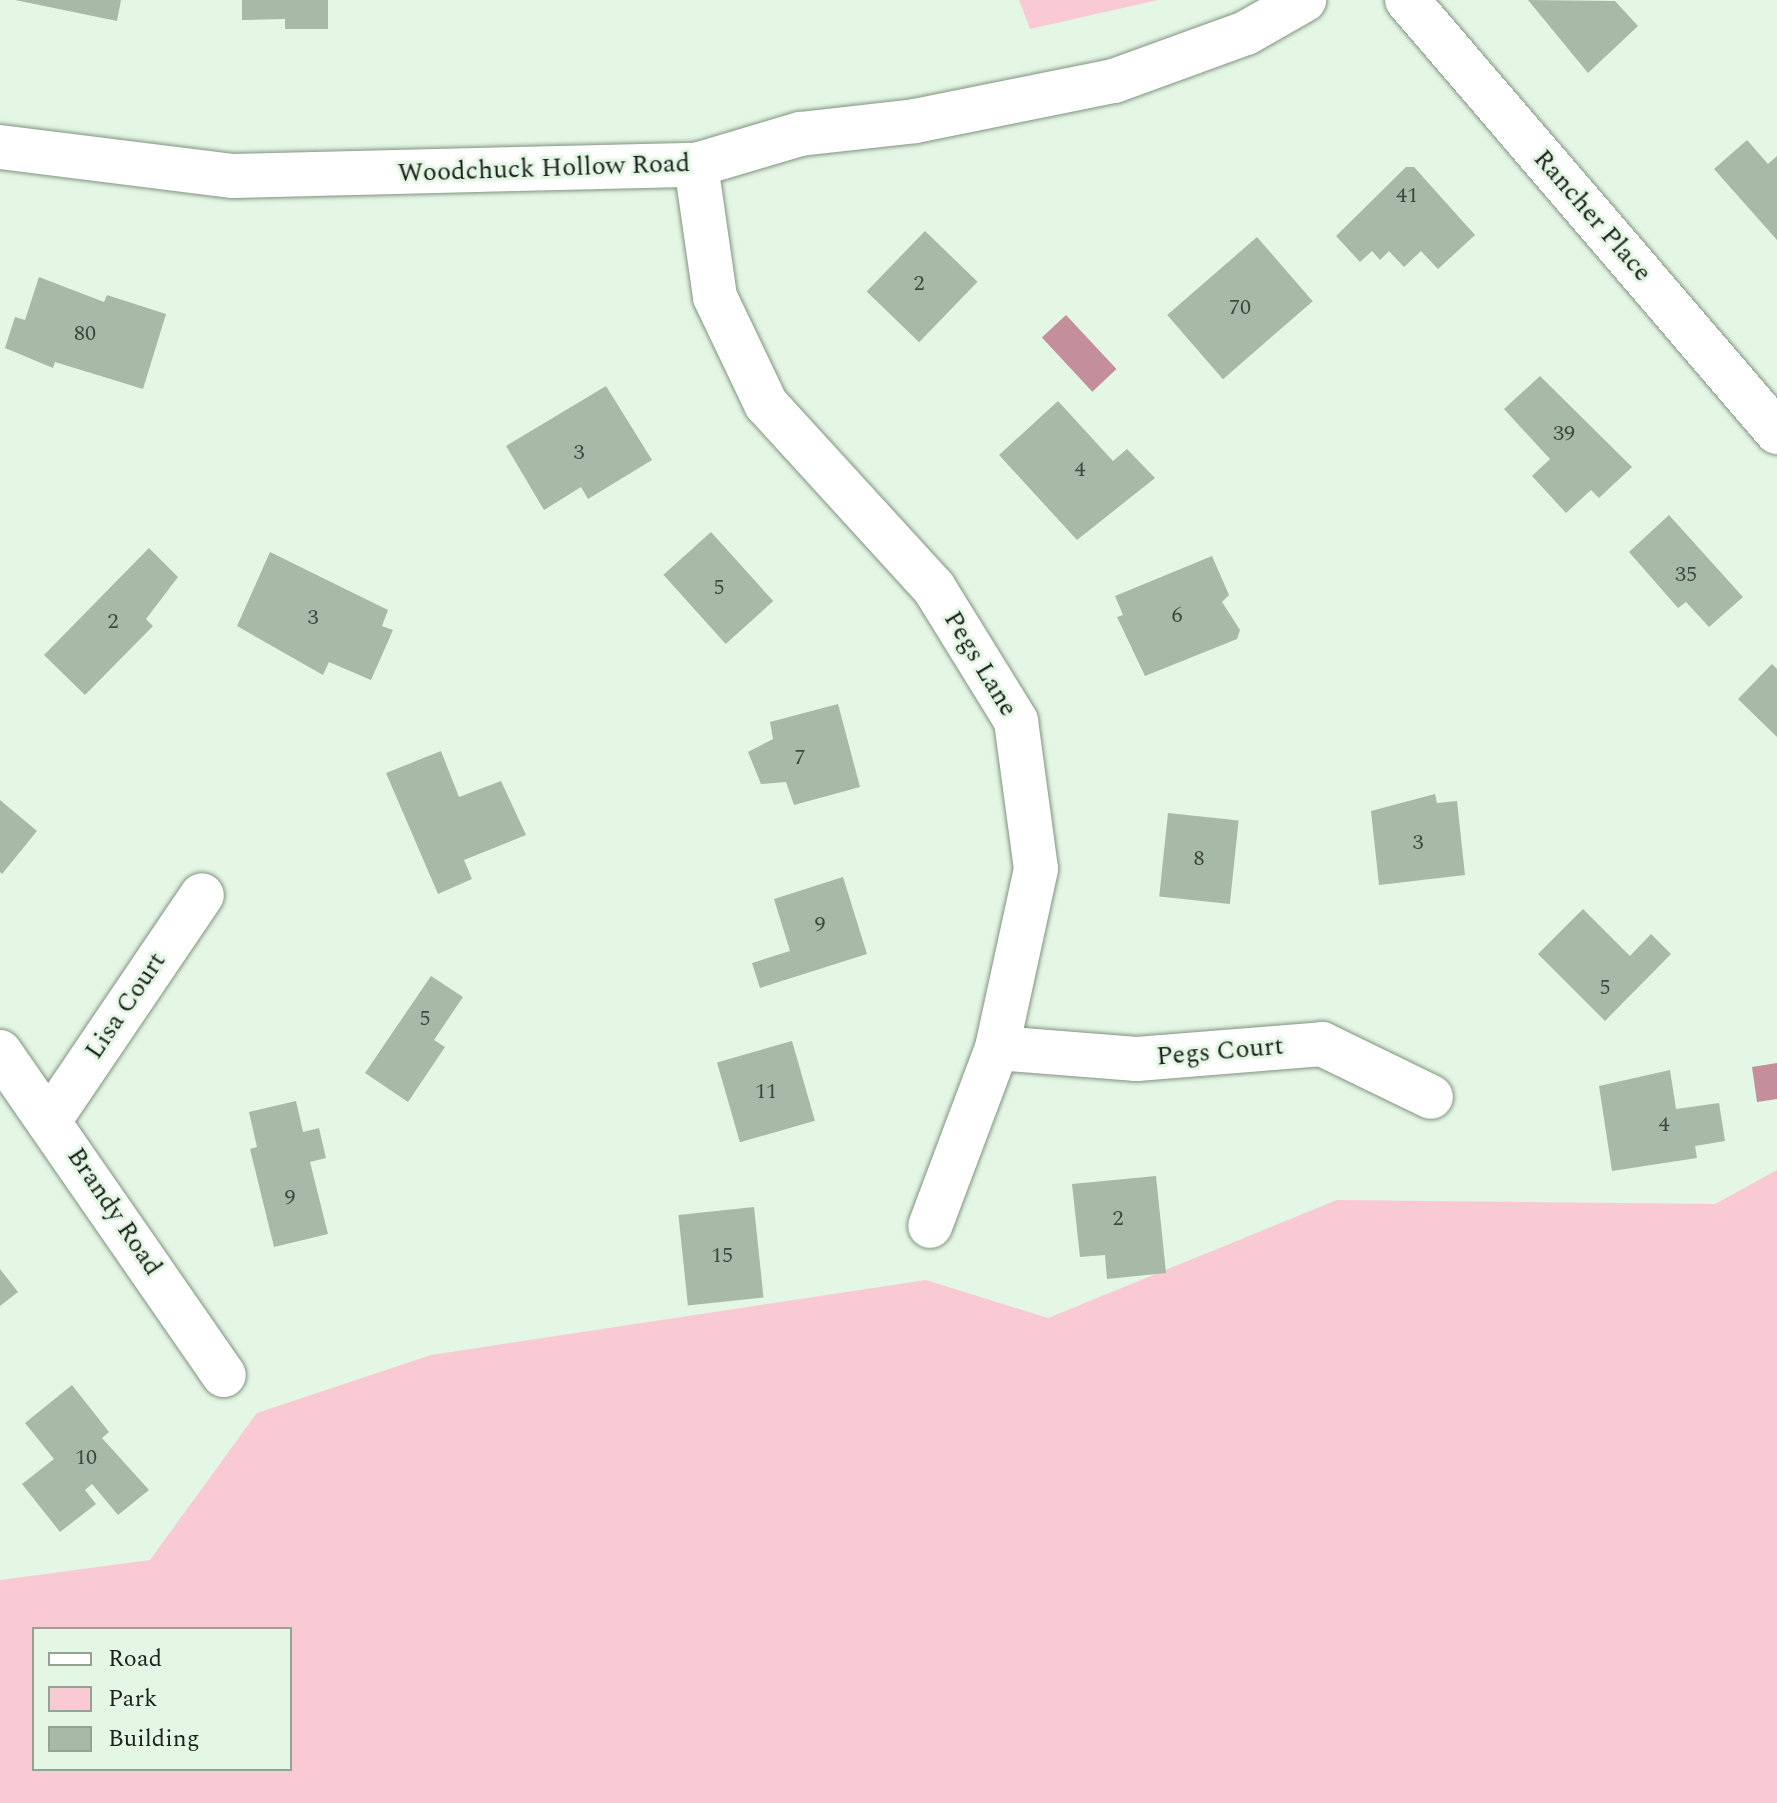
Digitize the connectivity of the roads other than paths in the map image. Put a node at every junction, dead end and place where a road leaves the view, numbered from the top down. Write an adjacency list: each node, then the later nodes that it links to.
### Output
1 (1304, 0): 4 (street, Woodchuck Hollow Road)
2 (1407, 0): 5 (street, Rancher Place)
3 (0, 147): 4 (street, Woodchuck Hollow Road)
4 (696, 165): 7 (street, Pegs Lane)
5 (1777, 432)
6 (202, 895): 10 (street, Lisa Court)
7 (997, 1048): 9 (street, Pegs Court); 11 (street, Pegs Lane)
8 (0, 1052): 10 (street, Brandy Road)
9 (1431, 1097)
10 (51, 1118): 12 (street, Brandy Road)
11 (930, 1226)
12 (224, 1375)

